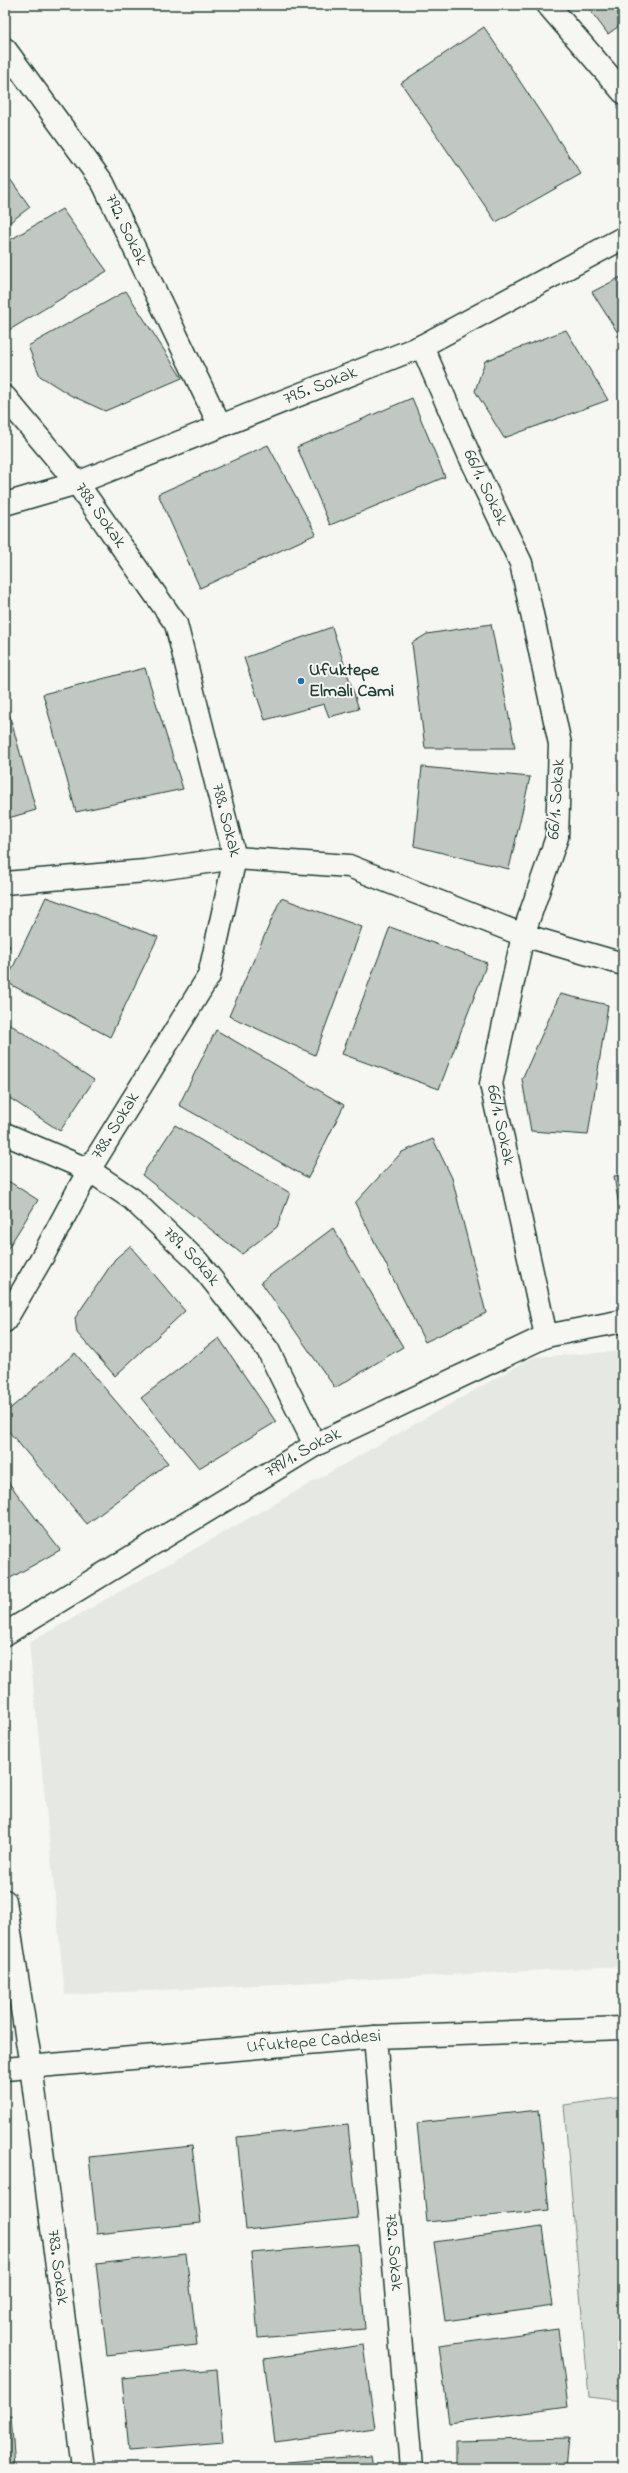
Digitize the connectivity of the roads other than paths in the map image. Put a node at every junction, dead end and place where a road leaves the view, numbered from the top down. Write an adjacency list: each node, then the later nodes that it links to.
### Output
1 (548, 5): 3 (street)
2 (5, 49): 7 (street, 792. Sokak)
3 (623, 92)
4 (623, 238): 5 (street, 795. Sokak)
5 (422, 346): 7 (street, 795. Sokak); 12 (street, 66/1. Sokak)
6 (5, 397): 8 (street, 788. Sokak)
7 (220, 426): 8 (street, 795. Sokak)
8 (78, 483): 9 (street, 795. Sokak); 10 (street, 788. Sokak)
9 (5, 504)
10 (235, 858): 11 (street); 12 (street); 15 (street, 788. Sokak)
11 (5, 883)
12 (523, 935): 13 (street); 18 (street, 66/1. Sokak)
13 (623, 964)
14 (5, 1134): 15 (street, 789. Sokak)
15 (89, 1170): 16 (street, 788. Sokak); 19 (street, 789. Sokak)
16 (5, 1321)
17 (623, 1321): 18 (street, 799/1. Sokak)
18 (546, 1336): 19 (street, 799/1. Sokak)
19 (315, 1445): 20 (street, 799/1. Sokak)
20 (5, 1634)
21 (5, 1901): 24 (street, 783. Sokak)
22 (623, 2028): 23 (street, Ufuktepe Caddesi)
23 (375, 2037): 24 (street, Ufuktepe Caddesi); 27 (street, 782. Sokak)
24 (32, 2066): 25 (street, Ufuktepe Caddesi); 26 (street, 783. Sokak)
25 (5, 2069)
26 (83, 2468)
27 (410, 2468)

